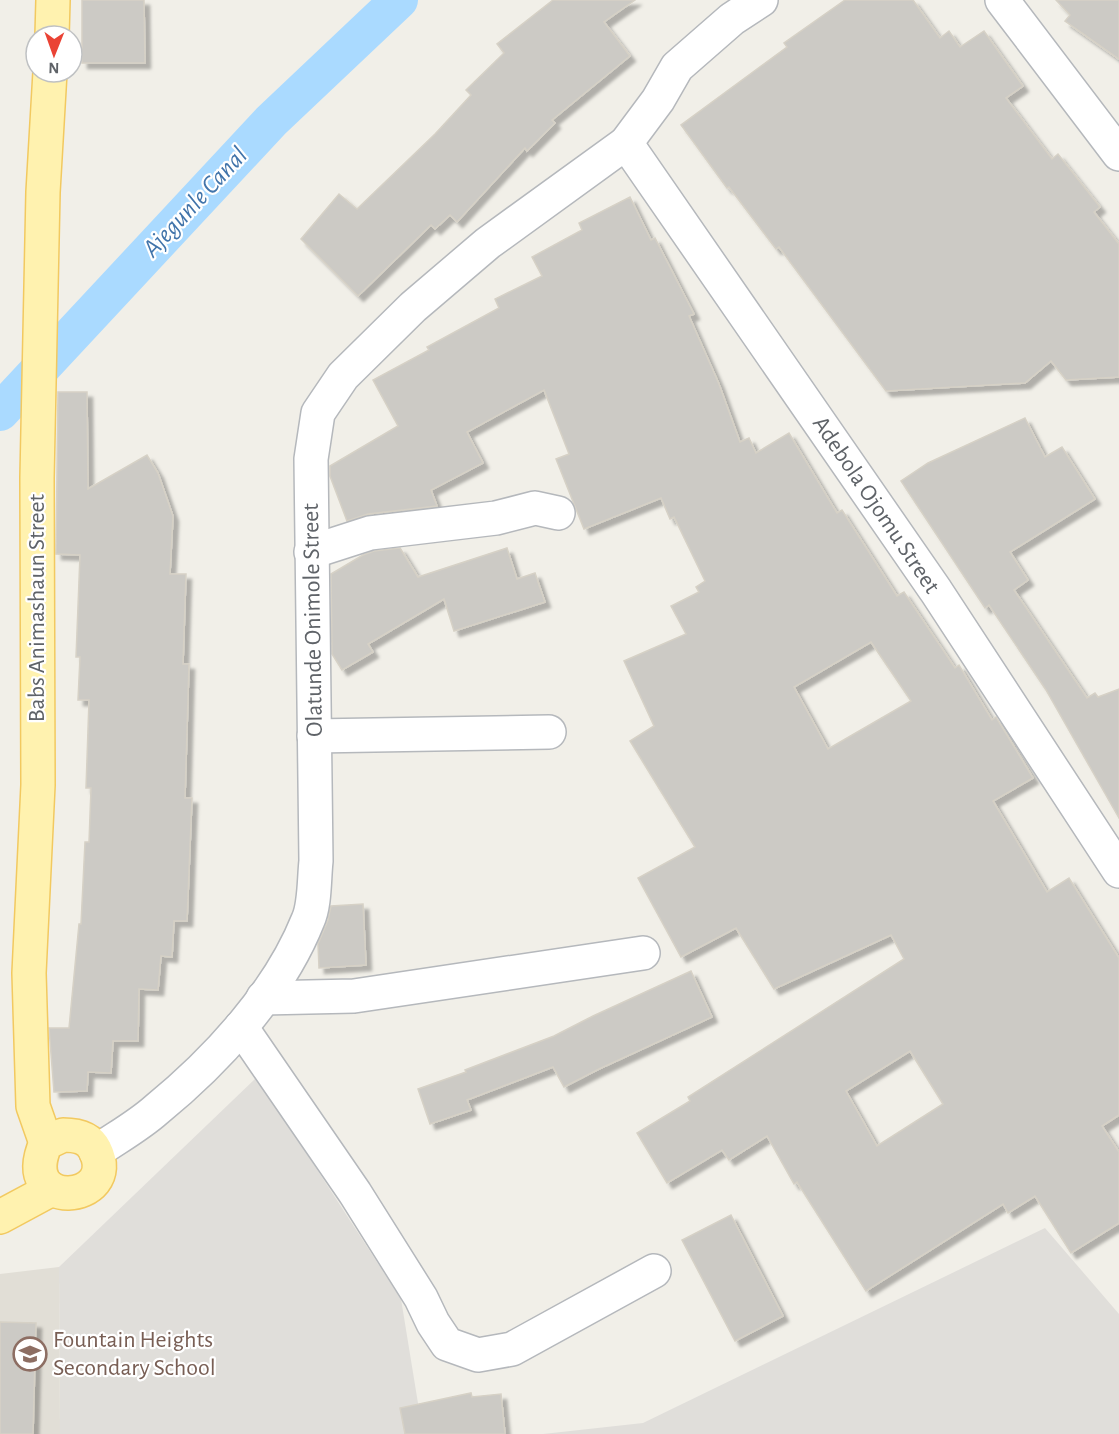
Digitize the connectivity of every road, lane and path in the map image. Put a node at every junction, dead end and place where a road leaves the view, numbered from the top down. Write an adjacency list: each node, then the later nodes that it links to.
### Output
1 (53, 0): 4 (main road)
2 (761, 0): 6 (street, Olatunde Onimole Street)
3 (1002, 0): 7 (street)
4 (52, 24)
5 (49, 84): 16 (main road, Babs Animashaun Street)
6 (626, 143): 9 (street, Olatunde Onimole Street); 12 (street, Adebola Ojomu Street)
7 (1119, 154)
8 (558, 513): 9 (street)
9 (311, 552): 11 (street, Olatunde Onimole Street)
10 (549, 732): 11 (street)
11 (314, 736): 14 (street, Olatunde Onimole Street)
12 (1119, 871)
13 (643, 953): 14 (street)
14 (263, 998): 15 (street, Olatunde Onimole Street)
15 (241, 1027): 17 (street, Olatunde Onimole Street); 20 (street)
16 (46, 1143): 17 (main road); 18 (main road)
17 (96, 1152): 18 (main road)
18 (52, 1189): 19 (main road)
19 (0, 1217)
20 (654, 1271)

